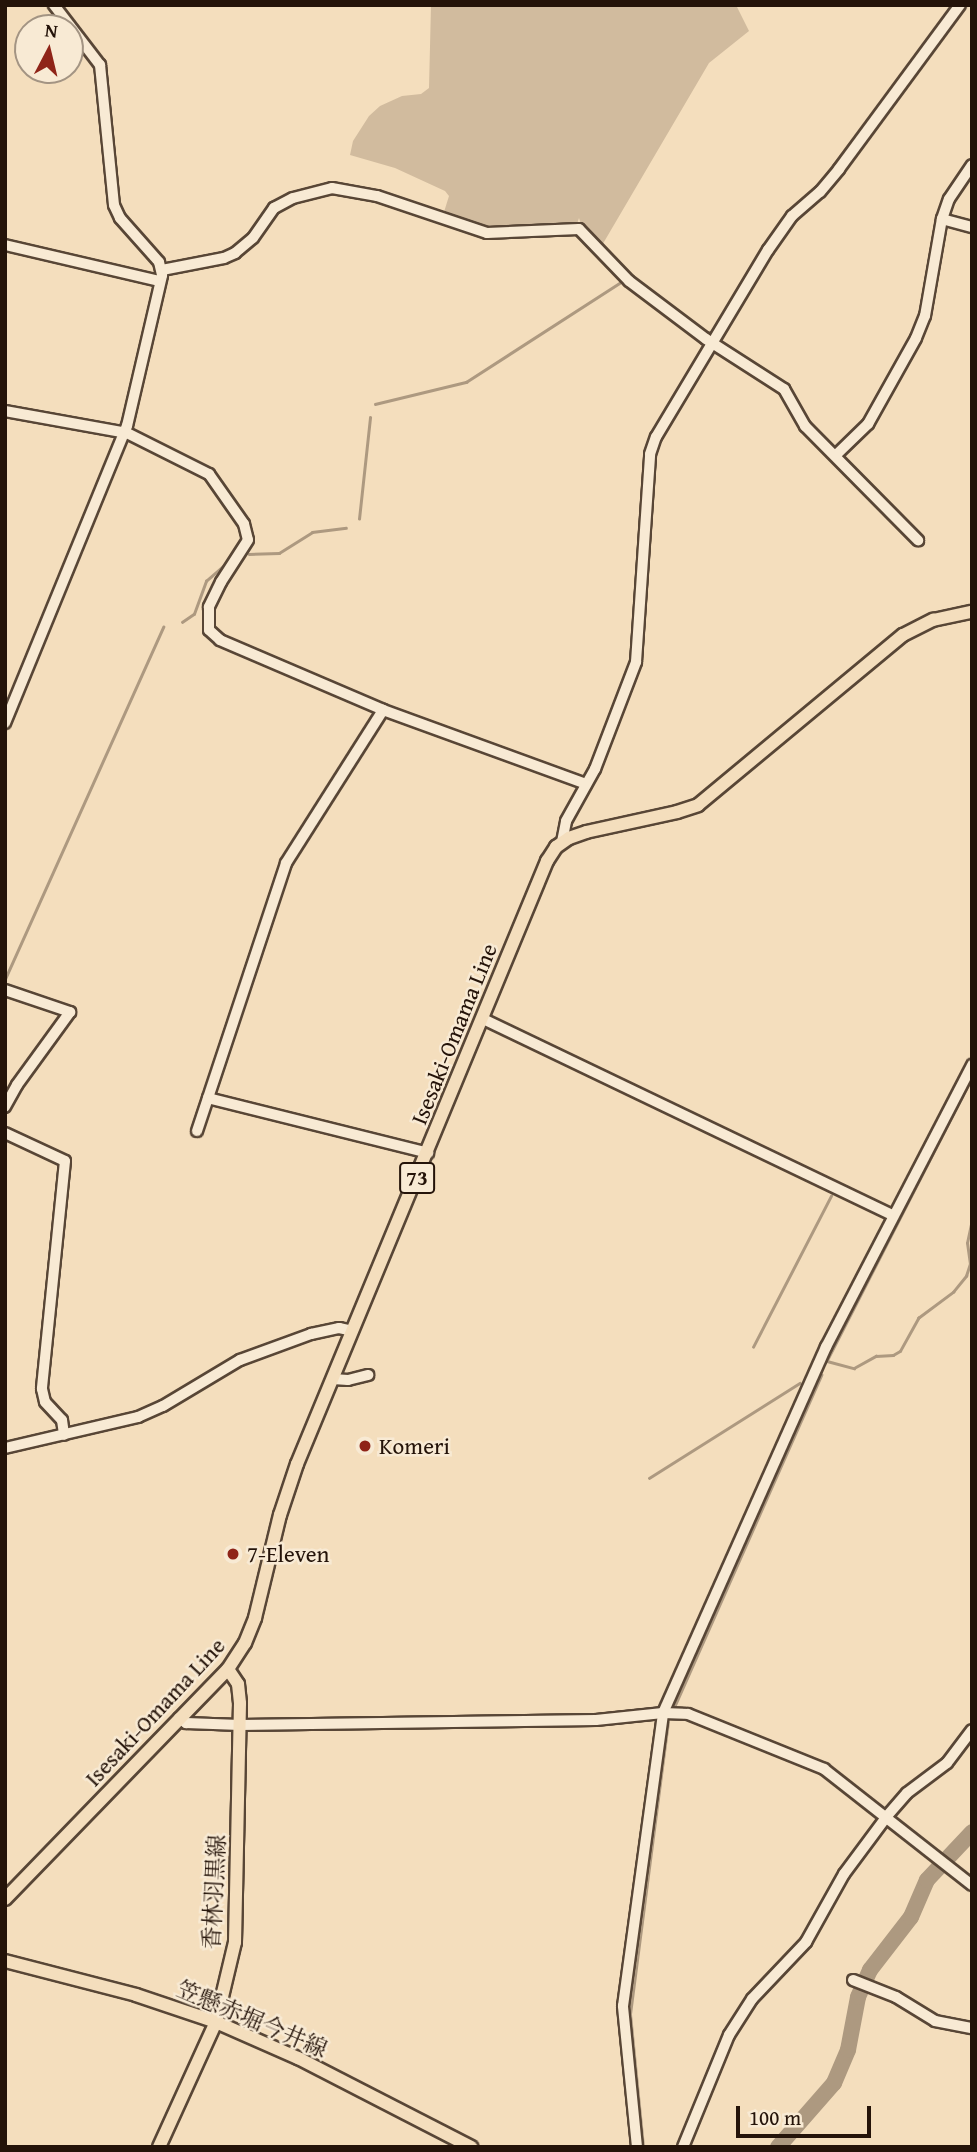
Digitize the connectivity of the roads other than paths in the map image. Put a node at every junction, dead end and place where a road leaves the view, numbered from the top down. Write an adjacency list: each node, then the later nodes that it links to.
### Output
1 (54, 5): 7 (street)
2 (960, 5): 8 (street)
3 (972, 164): 4 (street)
4 (942, 219): 5 (street); 11 (street)
5 (972, 227)
6 (5, 245): 7 (street)
7 (161, 275): 8 (street); 10 (street)
8 (713, 343): 11 (street); 16 (street)
9 (5, 411): 10 (street)
10 (124, 432): 14 (street); 15 (street)
11 (836, 455): 12 (street)
12 (918, 540)
13 (972, 612): 17 (main road)
14 (383, 710): 16 (street); 21 (street)
15 (5, 723)
16 (586, 784): 17 (street)
17 (562, 842): 19 (main road, Isesaki-Omama Line / 73)
18 (5, 990): 22 (street)
19 (483, 1019): 25 (main road, Isesaki-Omama Line / 73); 26 (street)
20 (972, 1065): 26 (street)
21 (208, 1098): 23 (street); 25 (street)
22 (5, 1107)
23 (197, 1131)
24 (5, 1133): 30 (street)
25 (428, 1153): 27 (main road, Isesaki-Omama Line / 73)
26 (893, 1215): 33 (street)
27 (353, 1331): 29 (main road, Isesaki-Omama Line / 73); 30 (street)
28 (368, 1375): 29 (street)
29 (333, 1379): 32 (main road, Isesaki-Omama Line / 73)
30 (64, 1435): 31 (street)
31 (5, 1448)
32 (228, 1670): 34 (main road, Isesaki-Omama Line / 73); 35 (main road, 香林羽黒線)
33 (663, 1713): 35 (street); 37 (street); 46 (street)
34 (179, 1718): 35 (street); 39 (main road, Isesaki-Omama Line / 73)
35 (240, 1725): 42 (main road, 香林羽黒線)
36 (972, 1730): 37 (street)
37 (887, 1816): 38 (street); 47 (street)
38 (972, 1885)
39 (5, 1899)
40 (5, 1961): 42 (main road, 笠懸赤堀今井線)
41 (853, 1980): 43 (street)
42 (216, 2022): 44 (main road, 香林羽黒線); 45 (main road, 笠懸赤堀今井線)
43 (972, 2028)
44 (159, 2147)
45 (471, 2147)
46 (637, 2147)
47 (683, 2147)

